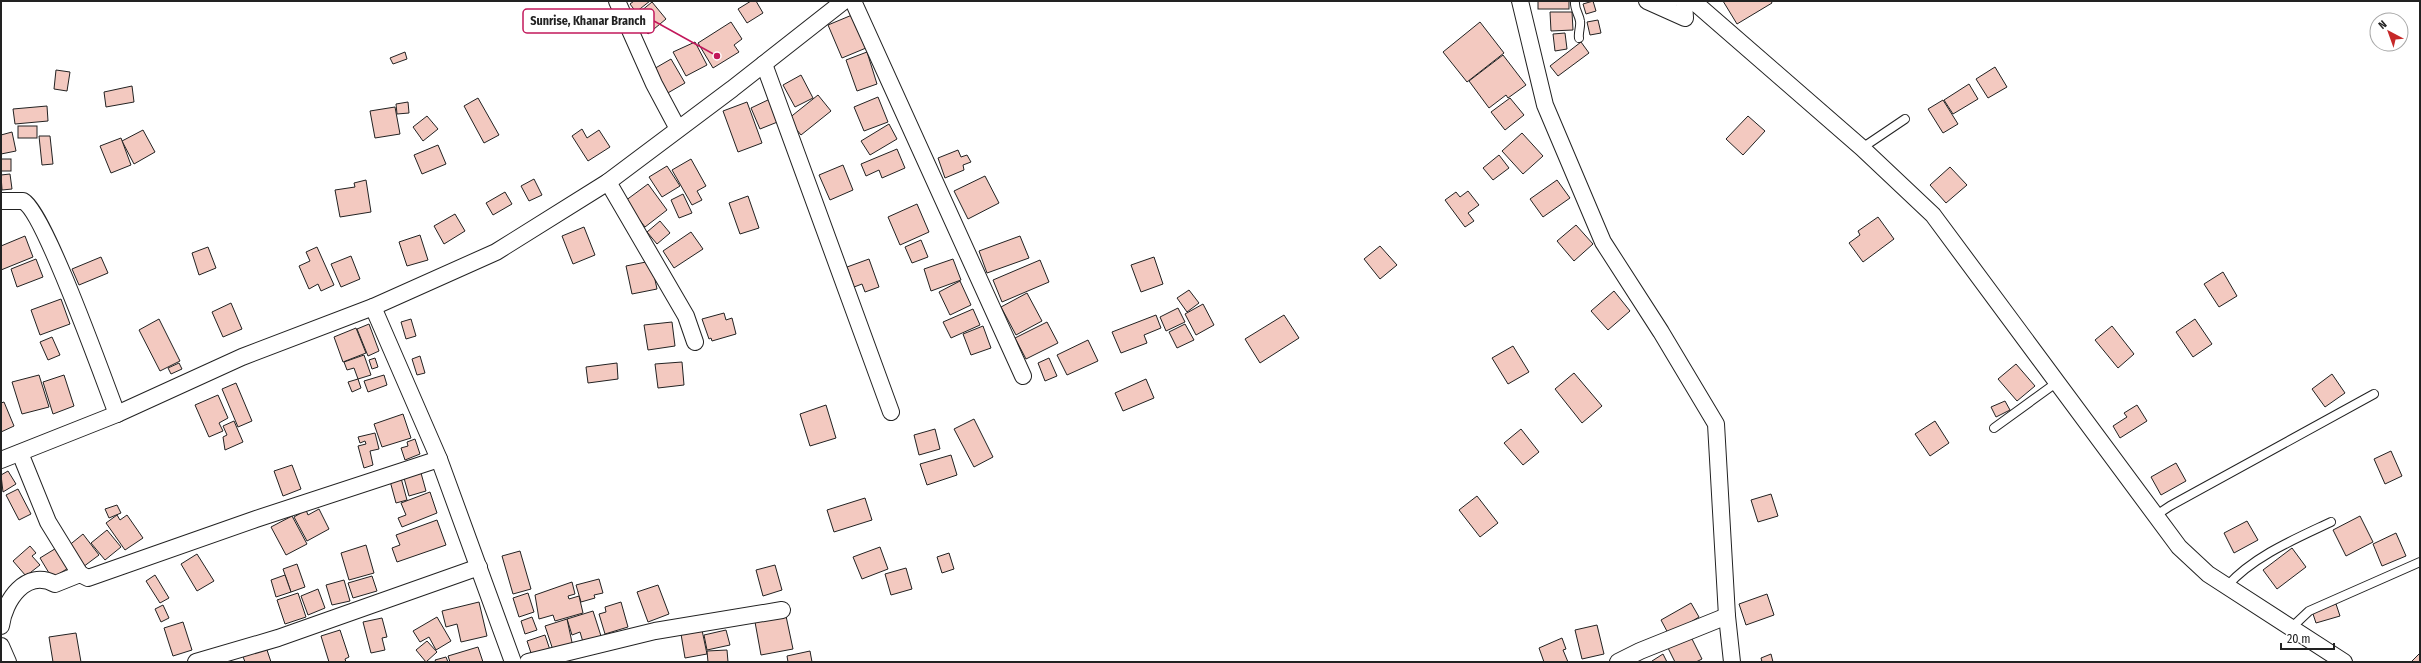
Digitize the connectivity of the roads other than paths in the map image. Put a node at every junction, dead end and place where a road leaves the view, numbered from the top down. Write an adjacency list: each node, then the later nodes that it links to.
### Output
1 (617, 1): 13 (street)
2 (844, 1): 11 (street)
3 (853, 1): 19 (street)
4 (1520, 1): 35 (street)
5 (1575, 1): 10 (lane)
6 (1648, 1): 9 (street)
7 (1684, 1): 9 (street)
8 (1693, 1): 14 (street)
9 (1671, 5)
10 (1579, 38)
11 (764, 64): 13 (street); 22 (street)
12 (1905, 119): 14 (lane)
13 (678, 129): 15 (street)
14 (1862, 148): 20 (street)
15 (608, 182): 17 (street); 18 (street)
16 (1, 201): 23 (street)
17 (373, 307): 23 (street); 26 (street)
18 (695, 342)
19 (1022, 376)
20 (2056, 383): 24 (lane); 28 (street)
21 (2374, 394): 28 (lane)
22 (891, 412)
23 (117, 414): 25 (street)
24 (1994, 428)
25 (20, 453): 27 (street); 32 (street)
26 (439, 459): 31 (street); 32 (street)
27 (1, 460)
28 (2155, 516): 33 (street)
29 (2332, 522): 33 (lane)
30 (2420, 562): 37 (lane)
31 (479, 567): 40 (street); 41 (street)
32 (80, 574): 36 (street)
33 (2226, 586): 37 (street)
34 (782, 610): 42 (street)
35 (1727, 616): 43 (street); 44 (street)
36 (1, 626)
37 (2291, 628): 45 (street)
38 (1, 646): 39 (street)
39 (8, 662)
40 (196, 662)
41 (513, 662)
42 (528, 662)
43 (1618, 662)
44 (1732, 662)
45 (2344, 662)

